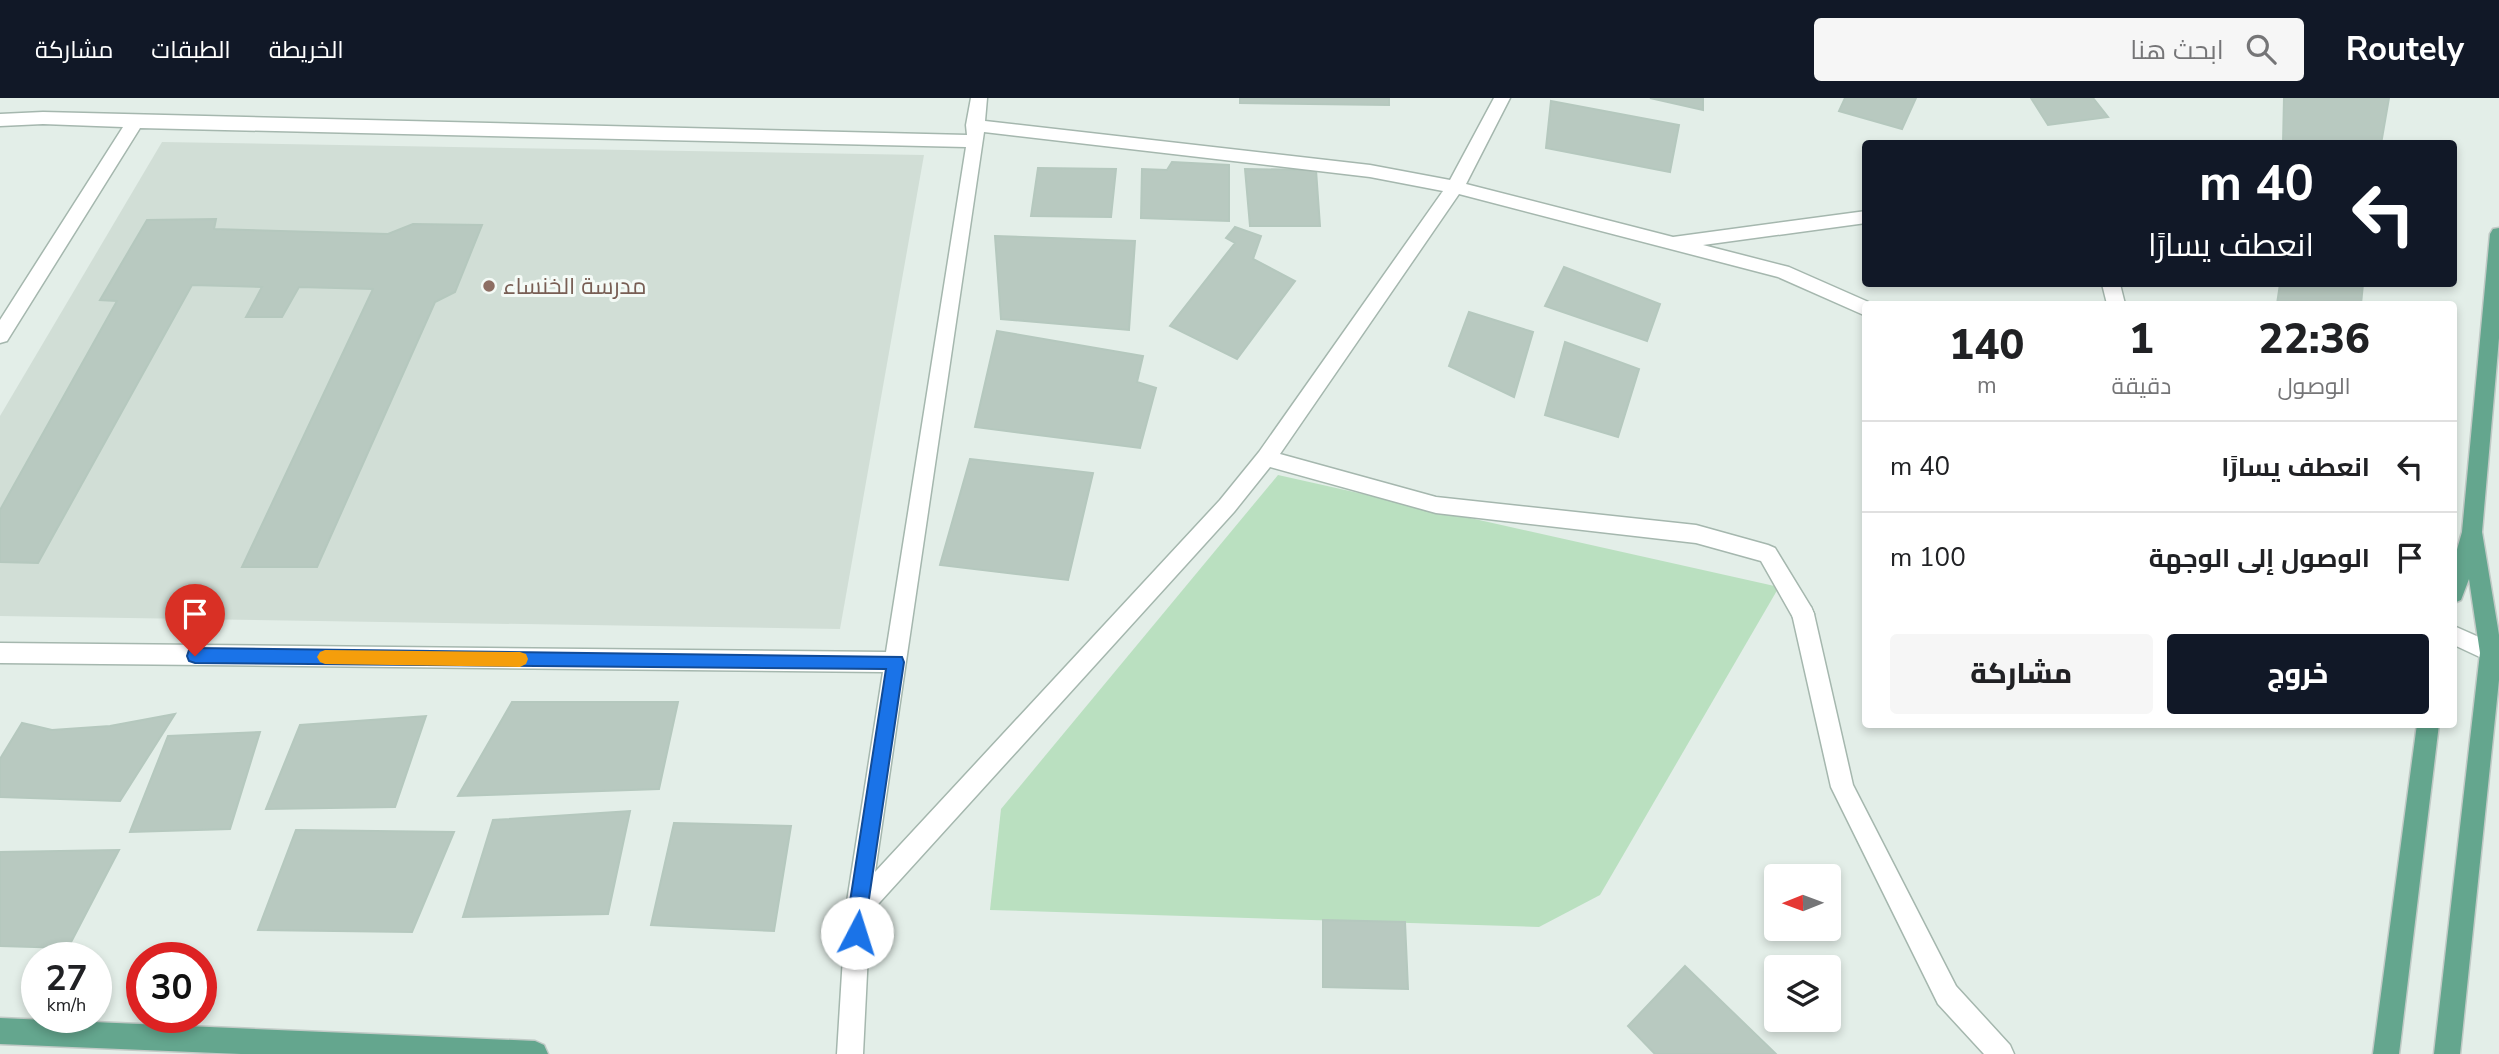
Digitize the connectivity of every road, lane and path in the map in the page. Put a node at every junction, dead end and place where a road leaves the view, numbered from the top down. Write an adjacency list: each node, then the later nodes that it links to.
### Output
1 (979, 98): 5 (street)
2 (1502, 98): 6 (street)
3 (0, 120): 4 (street)
4 (135, 121): 5 (street); 11 (street)
5 (974, 133): 6 (street); 18 (street)
6 (1455, 187): 9 (street); 12 (street)
7 (1862, 218): 9 (street)
8 (2499, 234): 13 (main road)
9 (1669, 243): 10 (street)
10 (1862, 307)
11 (0, 335)
12 (1266, 458): 20 (street); 24 (street)
13 (2472, 532): 14 (main road); 17 (main road)
14 (2457, 584)
15 (2457, 636): 17 (street)
16 (0, 653): 18 (street)
17 (2495, 654): 26 (main road)
18 (896, 662): 20 (street)
19 (2427, 728): 25 (main road)
20 (858, 908): 23 (street)
21 (0, 1031): 22 (main road)
22 (535, 1054)
23 (850, 1054)
24 (2001, 1054)
25 (2386, 1054)
26 (2447, 1054)

